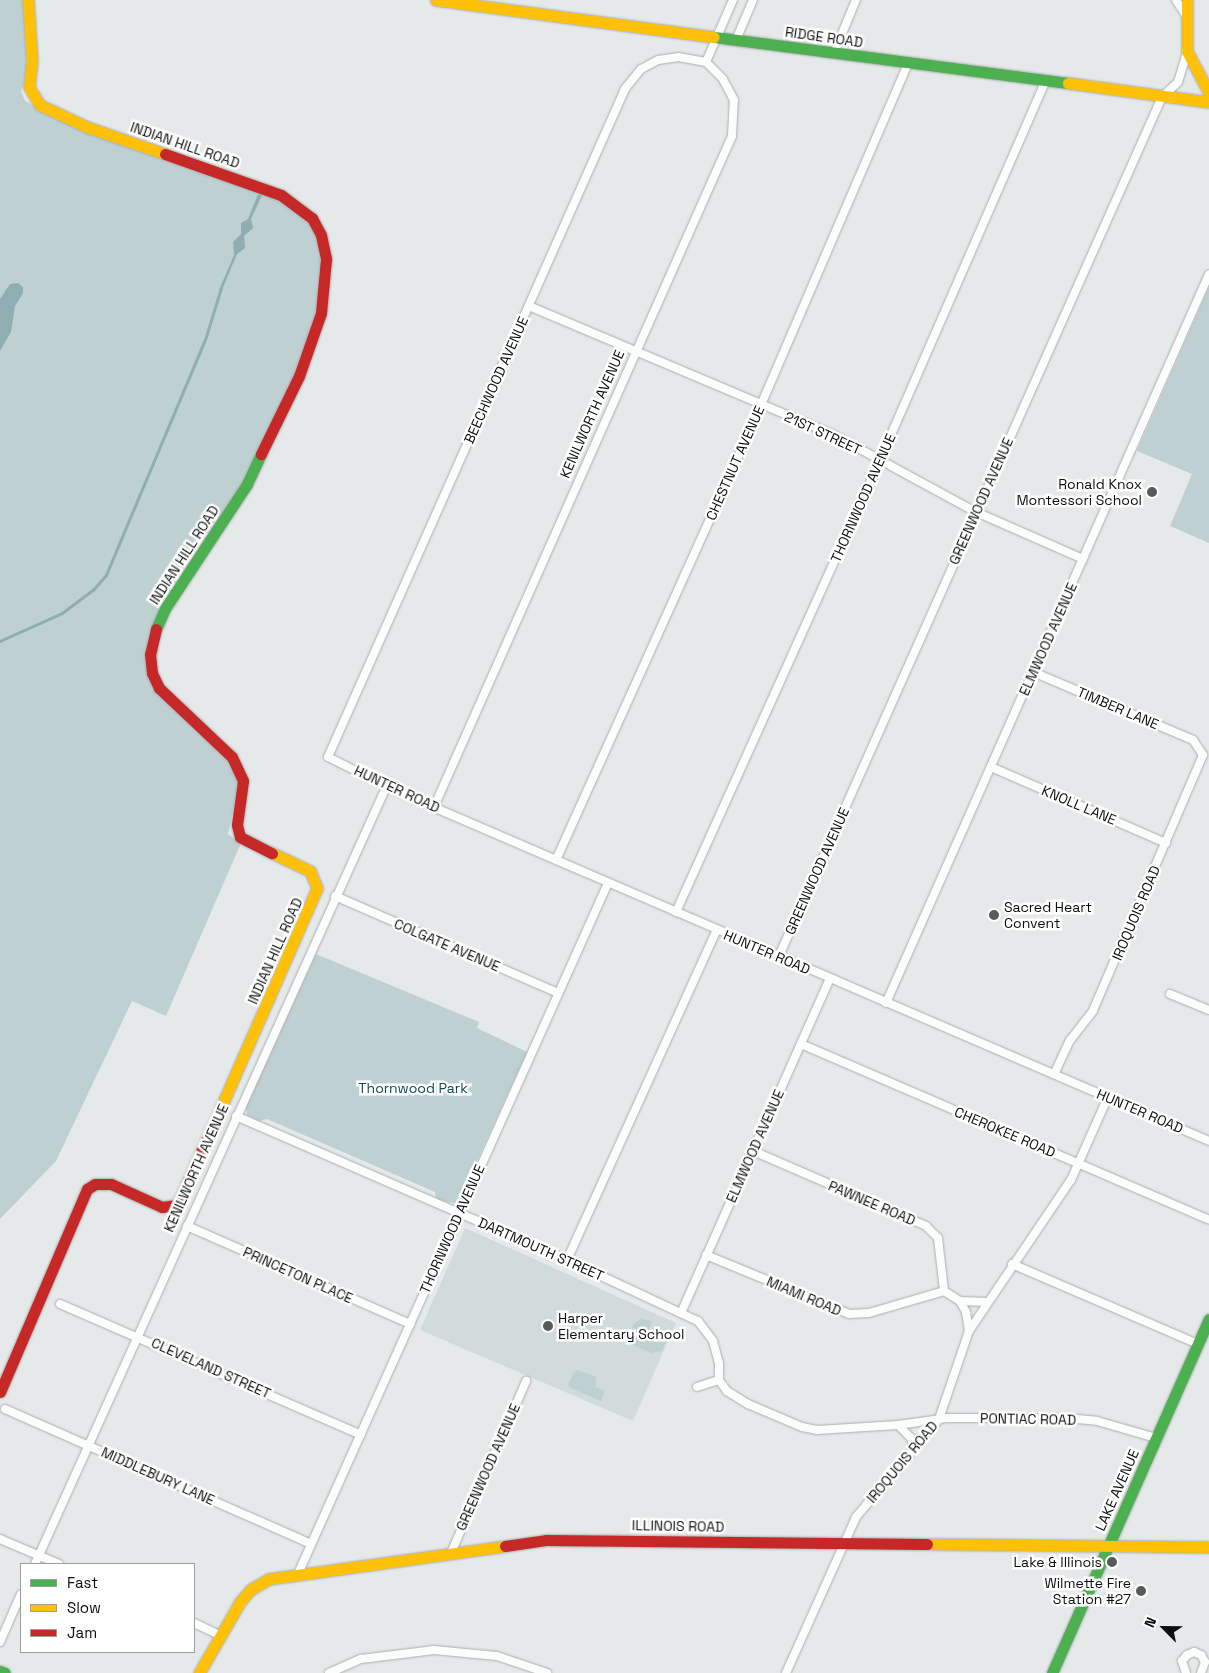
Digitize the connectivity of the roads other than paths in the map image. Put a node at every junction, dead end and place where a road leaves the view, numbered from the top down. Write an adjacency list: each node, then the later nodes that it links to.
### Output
1 (28, 0): 70 (street, INDIAN HILL ROAD)
2 (436, 0): 9 (street, RIDGE ROAD)
3 (733, 0): 9 (street)
4 (753, 0): 10 (street)
5 (856, 0): 12 (street)
6 (1176, 0): 8 (street)
7 (1188, 0): 8 (street)
8 (1185, 14): 11 (street)
9 (717, 37): 10 (street, RIDGE ROAD); 13 (street)
10 (736, 40): 12 (street, RIDGE ROAD)
11 (1187, 51): 16 (street); 17 (street, GREENWOOD AVENUE)
12 (834, 53): 14 (street, RIDGE ROAD)
13 (706, 62): 20 (street, BEECHWOOD AVENUE); 21 (street, KENILWORTH AVENUE)
14 (908, 63): 15 (street, RIDGE ROAD); 22 (street, CHESTNUT AVENUE)
15 (1045, 82): 17 (street, RIDGE ROAD); 23 (street, THORNWOOD AVENUE)
16 (1209, 92)
17 (1162, 97): 18 (street, RIDGE ROAD); 24 (street, GREENWOOD AVENUE)
18 (1209, 102)
19 (1209, 274): 25 (street, ELMWOOD AVENUE)
20 (529, 306): 21 (street, 21ST STREET); 28 (street, BEECHWOOD AVENUE)
21 (637, 351): 22 (street, 21ST STREET); 31 (street, KENILWORTH AVENUE)
22 (761, 405): 23 (street, 21ST STREET); 33 (street, CHESTNUT AVENUE)
23 (880, 460): 24 (street, 21ST STREET); 36 (street, THORNWOOD AVENUE)
24 (976, 512): 25 (street, 21ST STREET); 38 (street, GREENWOOD AVENUE)
25 (1083, 559): 26 (street, ELMWOOD AVENUE)
26 (1033, 672): 27 (street, TIMBER LANE); 29 (street, ELMWOOD AVENUE)
27 (1200, 747): 32 (street, IROQUOIS ROAD)
28 (328, 757): 30 (street, HUNTER ROAD)
29 (991, 767): 32 (street, KNOLL LANE); 42 (street, ELMWOOD AVENUE)
30 (387, 785): 31 (street, HUNTER ROAD); 35 (street, KENILWORTH AVENUE)
31 (434, 807): 33 (street, HUNTER ROAD)
32 (1166, 842): 45 (street, IROQUOIS ROAD)
33 (556, 860): 34 (street, HUNTER ROAD)
34 (608, 883): 36 (street, HUNTER ROAD); 40 (street, THORNWOOD AVENUE)
35 (335, 896): 40 (street, COLGATE AVENUE); 47 (street, KENILWORTH AVENUE)
36 (676, 912): 37 (street, HUNTER ROAD)
37 (717, 930): 38 (street, HUNTER ROAD); 55 (street)
38 (779, 956): 39 (street, HUNTER ROAD)
39 (830, 979): 42 (street, HUNTER ROAD); 44 (street, ELMWOOD AVENUE)
40 (558, 993): 51 (street, THORNWOOD AVENUE)
41 (1170, 994): 43 (street)
42 (886, 1003): 45 (street, HUNTER ROAD)
43 (1209, 1010)
44 (801, 1044): 49 (street, ELMWOOD AVENUE); 50 (street, CHEROKEE ROAD)
45 (1054, 1074): 46 (street, HUNTER ROAD)
46 (1108, 1097): 48 (street, HUNTER ROAD); 50 (street, IROQUOIS ROAD)
47 (236, 1116): 51 (street, DARTMOUTH STREET); 53 (street, KENILWORTH AVENUE)
48 (1209, 1141)
49 (753, 1151): 54 (street, ELMWOOD AVENUE); 57 (street, PAWNEE ROAD)
50 (1080, 1164): 52 (street, CHEROKEE ROAD); 56 (street, IROQUOIS ROAD)
51 (460, 1213): 55 (street, DARTMOUTH STREET); 63 (street, THORNWOOD AVENUE)
52 (1209, 1220)
53 (187, 1226): 63 (street, PRINCETON PLACE); 65 (street, KENILWORTH AVENUE)
54 (706, 1255): 57 (street, MIAMI ROAD); 61 (street, ELMWOOD AVENUE)
55 (567, 1260): 61 (street, DARTMOUTH STREET)
56 (1012, 1264): 59 (street, IROQUOIS ROAD); 66 (street)
57 (944, 1291): 58 (street)
58 (960, 1300): 59 (street); 64 (street)
59 (987, 1302): 64 (street, IROQUOIS ROAD)
60 (60, 1304): 65 (street, CLEVELAND STREET)
61 (681, 1313): 67 (street)
62 (1209, 1318): 66 (street, LAKE AVENUE)
63 (410, 1324): 74 (street, THORNWOOD AVENUE)
64 (969, 1331): 72 (street, IROQUOIS ROAD)
65 (137, 1336): 74 (street, CLEVELAND STREET); 76 (street, KENILWORTH AVENUE)
66 (1198, 1344): 75 (street, LAKE AVENUE)
67 (719, 1380): 69 (street); 73 (street, PONTIAC ROAD)
68 (526, 1381): 83 (street, GREENWOOD AVENUE)
69 (696, 1387)
70 (0, 1392)
71 (5, 1409): 76 (street, MIDDLEBURY LANE)
72 (939, 1419): 73 (street, PONTIAC ROAD); 75 (street, PONTIAC ROAD); 77 (street, IROQUOIS ROAD)
73 (898, 1425): 77 (street)
74 (361, 1434): 80 (street, THORNWOOD AVENUE)
75 (1156, 1438): 81 (street, LAKE AVENUE)
76 (88, 1446): 80 (street, MIDDLEBURY LANE); 84 (street, KENILWORTH AVENUE)
77 (912, 1452): 79 (street, IROQUOIS ROAD)
78 (0, 1539): 84 (street)
79 (844, 1543): 81 (street, ILLINOIS ROAD); 83 (street, ILLINOIS ROAD); 98 (street, IROQUOIS ROAD)
80 (311, 1544): 87 (street, THORNWOOD AVENUE)
81 (1110, 1545): 82 (street, ILLINOIS ROAD); 99 (street, LAKE AVENUE)
82 (1209, 1548)
83 (450, 1553): 87 (street, ILLINOIS ROAD)
84 (39, 1556): 85 (street, KENILWORTH AVENUE); 86 (street)
85 (36, 1563)
86 (56, 1563)
87 (297, 1576): 90 (street, ILLINOIS ROAD)
88 (20, 1596): 91 (street)
89 (195, 1623): 90 (street)
90 (220, 1635): 95 (street, ILLINOIS ROAD)
91 (0, 1642)
92 (0, 1671): 94 (street)
93 (1205, 1672): 100 (street)
94 (5, 1673)
95 (199, 1673)
96 (330, 1673): 97 (street)
97 (547, 1673)
98 (786, 1673)
99 (1052, 1673)
100 (1186, 1673)

